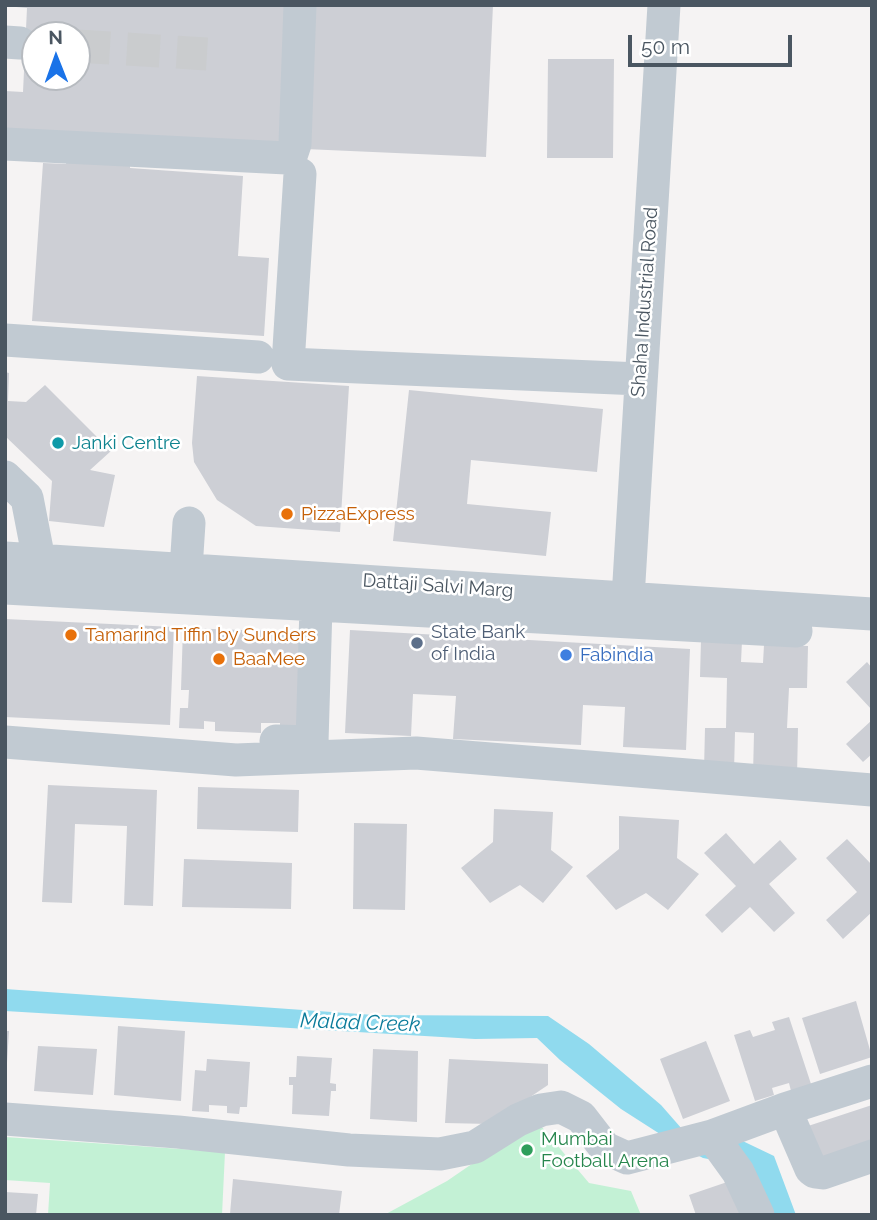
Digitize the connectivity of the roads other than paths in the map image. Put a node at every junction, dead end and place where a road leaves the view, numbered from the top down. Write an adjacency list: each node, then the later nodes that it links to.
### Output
1 (300, 5): 3 (street)
2 (664, 5): 7 (street, Shaha Industrial Road)
3 (5, 144)
4 (300, 174): 7 (street)
5 (5, 340): 6 (street)
6 (258, 357)
7 (639, 379): 14 (street, Shaha Industrial Road)
8 (5, 477): 11 (street)
9 (189, 523): 12 (street)
10 (5, 558): 11 (street, Dattaji Salvi Marg)
11 (39, 560): 12 (street, Dattaji Salvi Marg)
12 (186, 569): 14 (street, Dattaji Salvi Marg)
13 (5, 588): 15 (street, Dattaji Salvi Marg)
14 (628, 598): 16 (street, Dattaji Salvi Marg)
15 (328, 606): 17 (street, Dattaji Salvi Marg); 18 (street); 19 (street)
16 (872, 614)
17 (872, 635)
18 (333, 713)
19 (5, 726)
20 (5, 742): 21 (street)
21 (872, 789)
22 (872, 1081): 23 (street)
23 (785, 1109): 25 (street); 26 (street)
24 (5, 1119): 25 (street)
25 (712, 1136): 27 (street)
26 (872, 1156)
27 (758, 1215)

